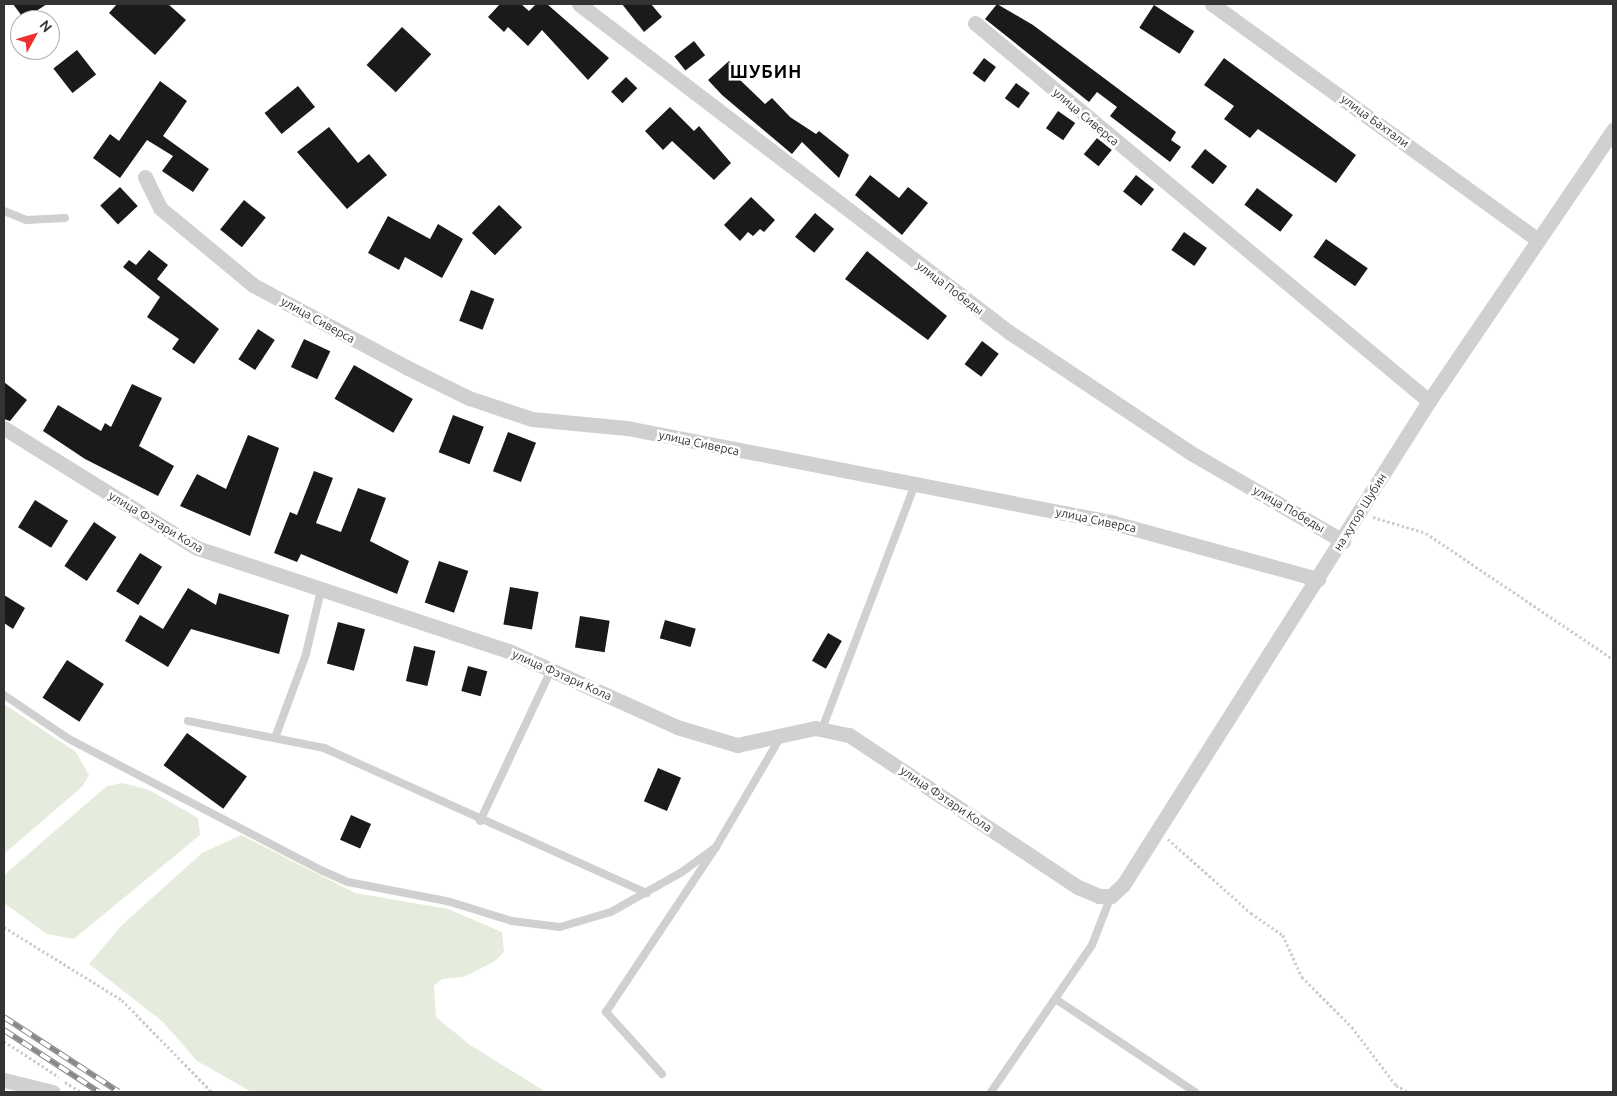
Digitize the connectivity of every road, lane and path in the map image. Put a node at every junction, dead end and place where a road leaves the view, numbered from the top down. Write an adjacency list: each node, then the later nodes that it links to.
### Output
1 (579, 4): 13 (street, улица Победы)
2 (1212, 4): 8 (street, улица Бахтали)
3 (975, 23): 9 (street, улица Сиверса)
4 (1613, 130): 8 (street, на хутор Шубин)
5 (145, 177): 11 (street, улица Сиверса)
6 (4, 211): 7 (lane)
7 (65, 218)
8 (1537, 239): 9 (street, на хутор Шубин)
9 (1429, 401): 12 (street, на хутор Шубин)
10 (4, 428): 15 (street, улица Фэтари Кола)
11 (914, 487): 14 (street, улица Сиверса); 20 (lane)
12 (1360, 514): 13 (street, на хутор Шубин); 16 (path)
13 (1343, 541): 14 (street, на хутор Шубин)
14 (1318, 579): 24 (street, на хутор Шубин)
15 (322, 590): 17 (street, улица Фэтари Кола); 22 (lane)
16 (1613, 659)
17 (551, 670): 21 (street, улица Фэтари Кола); 23 (lane)
18 (4, 694): 26 (lane)
19 (188, 721): 22 (lane)
20 (822, 729): 21 (street, улица Фэтари Кола); 27 (street, улица Фэтари Кола)
21 (781, 736): 25 (lane)
22 (275, 738): 23 (lane)
23 (480, 821): 26 (lane)
24 (1156, 828): 27 (street, на хутор Шубин); 38 (path)
25 (716, 847): 26 (lane); 31 (lane)
26 (647, 893)
27 (1111, 896): 29 (lane)
28 (4, 927): 35 (path)
29 (1057, 1000): 36 (lane); 37 (lane)
30 (4, 1041): 34 (path)
31 (662, 1074)
32 (4, 1080): 33 (street)
33 (53, 1092)
34 (81, 1092)
35 (212, 1092)
36 (991, 1092)
37 (1195, 1092)
38 (1408, 1092)

